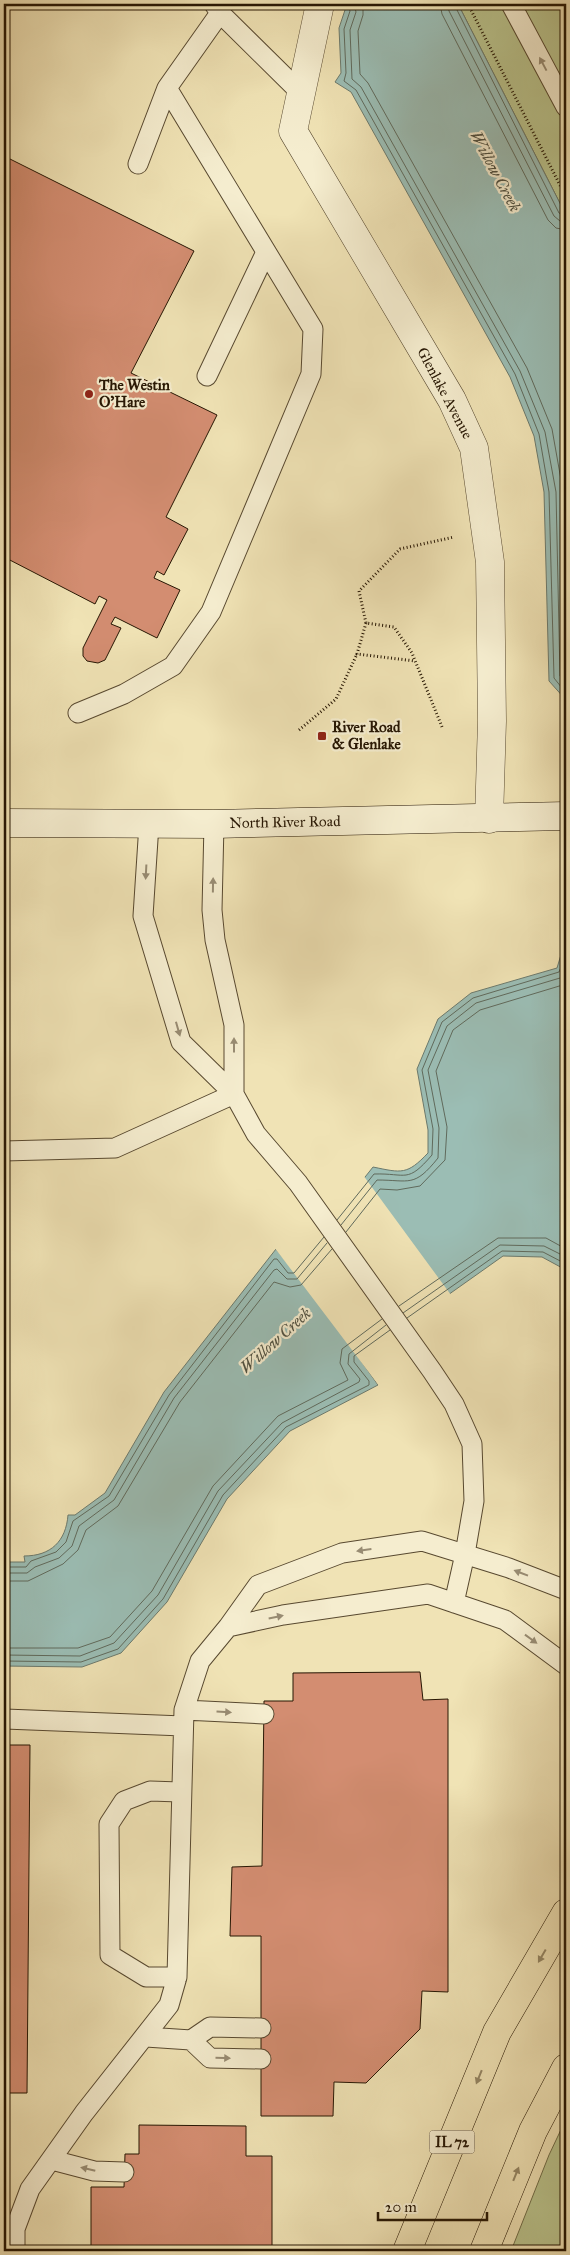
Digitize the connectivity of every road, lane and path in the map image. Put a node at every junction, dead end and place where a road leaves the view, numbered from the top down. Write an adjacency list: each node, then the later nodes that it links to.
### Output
1 (320, 4): 6 (street, Glenlake Avenue)
2 (468, 4): 9 (path)
3 (511, 4): 7 (lane, one-way to 3)
4 (217, 8): 5 (lane); 6 (lane)
5 (167, 88): 8 (lane); 10 (lane)
6 (300, 92): 20 (street, Glenlake Avenue)
7 (566, 108)
8 (138, 164)
9 (566, 197)
10 (266, 252): 11 (lane); 16 (lane)
11 (208, 376)
12 (462, 535): 13 (path)
13 (366, 623): 14 (path); 15 (path)
14 (357, 654): 15 (path); 18 (path)
15 (415, 661): 17 (path)
16 (78, 713)
17 (442, 727)
18 (299, 730)
19 (566, 816): 20 (street, North River Road)
20 (489, 818): 23 (street, North River Road)
21 (4, 823): 22 (street, North River Road)
22 (148, 824): 23 (street, North River Road); 24 (lane, one-way to 24)
23 (214, 824): 24 (lane, one-way to 23)
24 (234, 1094): 25 (lane); 26 (lane)
25 (4, 1151)
26 (465, 1554): 27 (lane, one-way to 26); 28 (lane); 29 (lane, one-way to 29)
27 (566, 1590)
28 (454, 1603): 29 (lane, one-way to 28); 30 (lane, one-way to 30)
29 (228, 1627): 32 (lane)
30 (566, 1665)
31 (264, 1714): 32 (lane, one-way to 31)
32 (183, 1718): 33 (lane); 34 (lane)
33 (6, 1719)
34 (180, 1792): 36 (lane); 36 (lane)
35 (566, 1914): 46 (main road, IL 72, one-way to 46)
36 (177, 1977): 38 (lane)
37 (261, 2028): 39 (lane)
38 (146, 2037): 39 (lane); 42 (lane)
39 (191, 2040): 40 (lane, one-way to 40)
40 (261, 2059)
41 (566, 2068): 47 (main road, one-way to 41)
42 (52, 2160): 43 (lane, one-way to 42); 44 (lane)
43 (124, 2172)
44 (9, 2230): 45 (lane)
45 (15, 2251)
46 (407, 2251)
47 (484, 2251)

